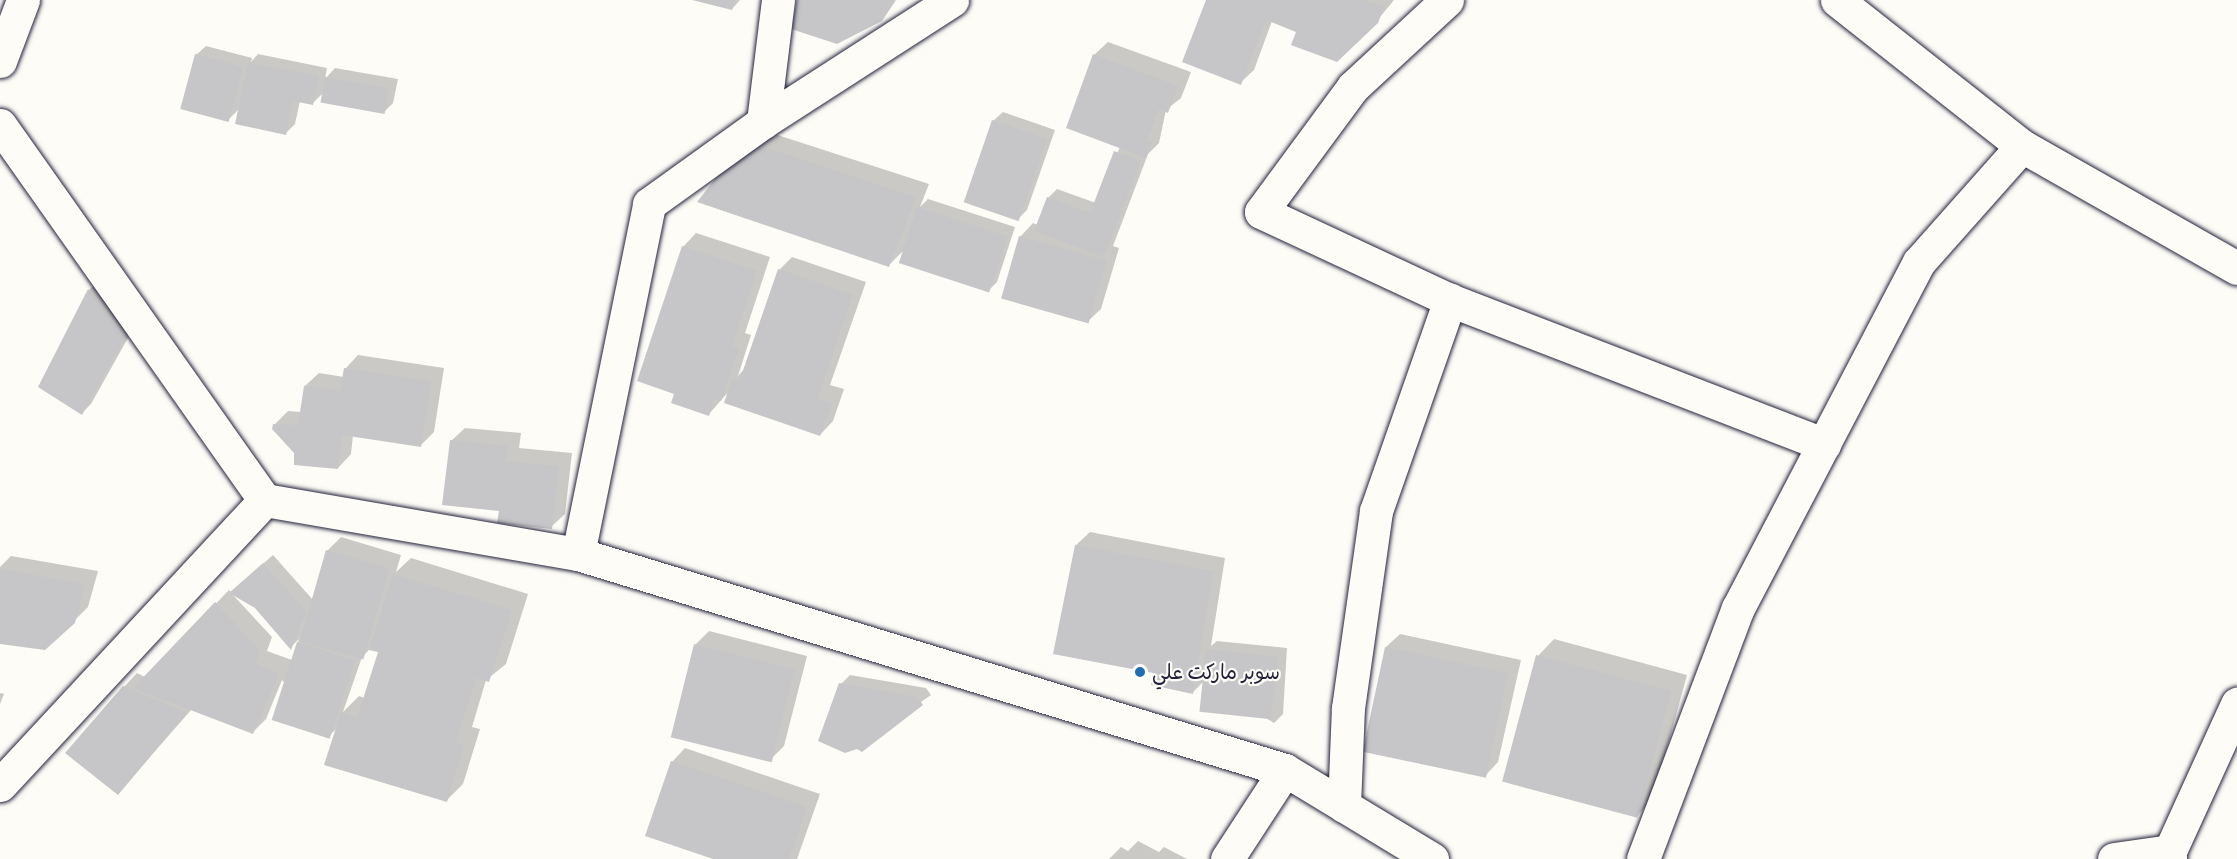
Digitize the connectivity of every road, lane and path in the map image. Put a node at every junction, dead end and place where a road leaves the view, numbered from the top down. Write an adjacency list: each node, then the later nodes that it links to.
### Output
1 (23, 0): 6 (street)
2 (778, 0): 7 (street)
3 (952, 0): 7 (street)
4 (1447, 0): 11 (street)
5 (1837, 0): 9 (street)
6 (0, 61)
7 (763, 122): 14 (street)
8 (0, 125): 13 (street)
9 (2022, 146): 10 (street); 12 (street)
10 (2237, 268)
11 (1450, 300): 12 (street); 18 (street)
12 (1824, 444): 22 (street)
13 (265, 500): 14 (street); 17 (street)
14 (578, 554): 16 (street)
15 (2237, 704): 19 (street)
16 (1285, 770): 18 (street); 20 (street)
17 (0, 785)
18 (1344, 806): 21 (street)
19 (2170, 855): 23 (street)
20 (1227, 859)
21 (1432, 859)
22 (1642, 859)
23 (2114, 859)

